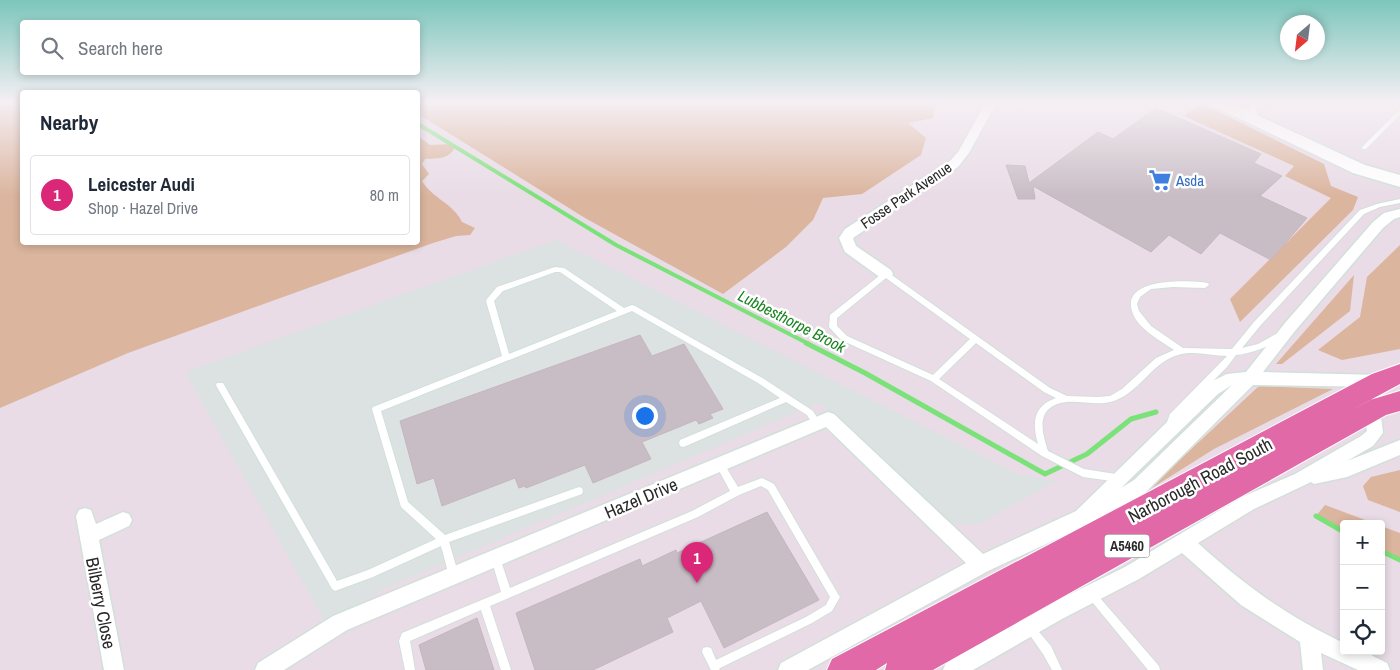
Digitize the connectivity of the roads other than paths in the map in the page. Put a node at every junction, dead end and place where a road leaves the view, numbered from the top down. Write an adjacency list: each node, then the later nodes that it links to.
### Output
1 (974, 133): 10 (street, Fosse Park Avenue)
2 (1285, 133): 5 (street)
3 (1379, 133): 4 (lane)
4 (1364, 148)
5 (1359, 169): 6 (street); 7 (street)
6 (1400, 181)
7 (1400, 194)
8 (1400, 202): 16 (lane)
9 (1400, 213): 13 (street, Narborough Road South)
10 (886, 274): 14 (lane); 19 (lane)
11 (1205, 285): 15 (lane)
12 (624, 312): 17 (lane); 17 (lane); 22 (lane)
13 (1290, 327): 16 (lane); 18 (street, Narborough Road South)
14 (975, 339): 19 (lane); 23 (lane)
15 (1182, 351): 16 (lane); 23 (lane)
16 (1234, 353): 26 (lane)
17 (506, 358): 39 (lane)
18 (1250, 378): 21 (street, Narborough Road South); 26 (street, Narborough Road South); 36 (street, Narborough Road South)
19 (934, 379): 29 (lane)
20 (220, 386): 39 (lane)
21 (1381, 388): 24 (main road, Narborough Road South / A5460); 32 (street); 56 (main road, Narborough Road South / A5460); 57 (main road, Narborough Road South / A5460)
22 (787, 398): 25 (lane); 27 (lane)
23 (1066, 399): 29 (lane)
24 (1400, 400)
25 (817, 424): 30 (street, Hazel Drive); 42 (street)
26 (1166, 434): 31 (street, Narborough Road South)
27 (683, 444)
28 (1400, 447): 32 (street)
29 (1045, 453): 31 (lane)
30 (720, 464): 34 (lane); 41 (street, Hazel Drive)
31 (1119, 478): 36 (street, Narborough Road South)
32 (1301, 479): 40 (street)
33 (579, 491): 39 (lane)
34 (736, 492): 44 (lane); 50 (lane)
35 (85, 516): 38 (street, Bilberry Close)
36 (1079, 518): 42 (street, Narborough Road South)
37 (123, 520): 38 (street, Bilberry Close)
38 (89, 536): 51 (street, Bilberry Close)
39 (444, 540): 43 (lane)
40 (1183, 541): 45 (street); 48 (street)
41 (496, 558): 43 (street, Hazel Drive); 44 (lane)
42 (982, 565): 55 (street, Narborough Road South)
43 (454, 576): 52 (street, Hazel Drive)
44 (507, 594): 46 (lane)
45 (1091, 594): 47 (street); 60 (lane)
46 (484, 604): 53 (lane); 54 (lane)
47 (1030, 627): 58 (street); 59 (lane)
48 (1309, 636): 61 (street); 62 (street)
49 (706, 652): 50 (lane)
50 (715, 668)
51 (114, 670)
52 (265, 670)
53 (410, 670)
54 (506, 670)
55 (788, 670)
56 (843, 670)
57 (901, 670)
58 (953, 670)
59 (1057, 670)
60 (1155, 670)
61 (1313, 670)
62 (1380, 670)

